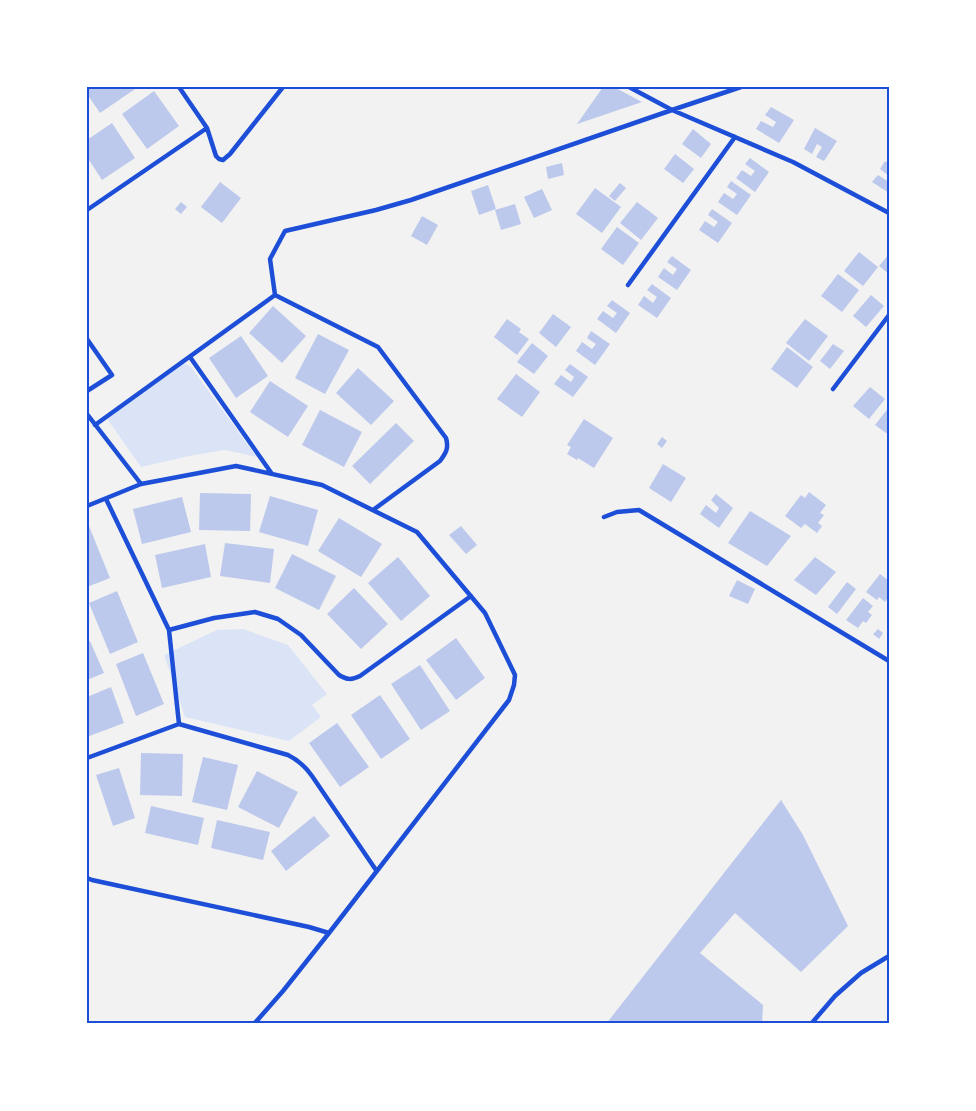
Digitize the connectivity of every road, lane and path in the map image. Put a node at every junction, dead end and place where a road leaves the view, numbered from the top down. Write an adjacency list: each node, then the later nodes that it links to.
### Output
1 (179, 87): 6 (street)
2 (283, 87): 6 (street)
3 (629, 87): 5 (street)
4 (741, 87): 5 (street)
5 (672, 110): 7 (street); 11 (street)
6 (207, 128): 8 (street)
7 (735, 137): 9 (street); 10 (street)
8 (87, 210)
9 (889, 213)
10 (627, 285)
11 (275, 295): 14 (street); 23 (street)
12 (889, 315): 15 (street)
13 (87, 339): 16 (street)
14 (190, 357): 18 (street); 19 (street)
15 (833, 389)
16 (87, 391)
17 (87, 414): 18 (street)
18 (95, 425): 20 (street)
19 (272, 474): 20 (street); 23 (street)
20 (141, 484): 21 (street)
21 (106, 499): 22 (street); 26 (street)
22 (87, 506)
23 (373, 510): 25 (street)
24 (604, 517): 27 (street)
25 (471, 596): 26 (street); 30 (street)
26 (169, 630): 28 (street)
27 (888, 658)
28 (179, 724): 29 (street); 30 (street)
29 (87, 758)
30 (376, 870): 32 (street)
31 (87, 878): 32 (street)
32 (328, 933): 34 (street)
33 (889, 956): 35 (street)
34 (254, 1024)
35 (811, 1024)

